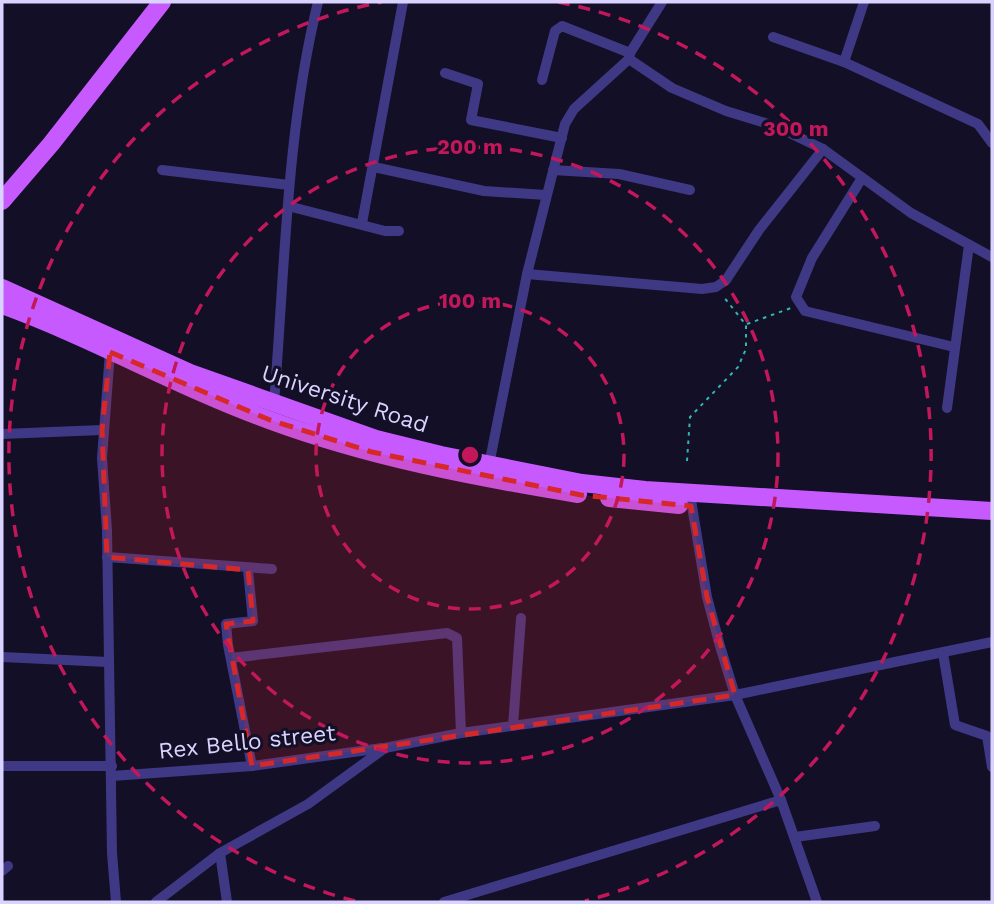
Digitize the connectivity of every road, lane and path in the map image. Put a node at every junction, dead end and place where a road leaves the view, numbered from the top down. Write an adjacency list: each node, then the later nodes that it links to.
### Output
1 (162, 2): 21 (main road)
2 (318, 2): 18 (street)
3 (403, 2): 14 (street)
4 (662, 2): 7 (street)
5 (864, 2): 8 (street)
6 (773, 37): 8 (street)
7 (629, 56): 10 (street); 11 (street); 13 (street)
8 (844, 62): 12 (street)
9 (444, 73): 11 (street)
10 (542, 80)
11 (562, 138): 16 (street)
12 (992, 143)
13 (823, 149): 17 (street); 29 (street)
14 (374, 167): 20 (street); 24 (street)
15 (162, 170): 18 (street)
16 (553, 170): 19 (street); 20 (street)
17 (862, 178): 26 (street); 32 (street)
18 (289, 185): 22 (street)
19 (690, 190)
20 (546, 195): 28 (street)
21 (6, 197): 23 (main road)
22 (288, 206): 24 (street); 36 (street)
23 (2, 212)
24 (362, 223): 25 (street)
25 (399, 231)
26 (969, 245): 27 (street); 34 (street)
27 (992, 257)
28 (527, 274): 29 (street); 41 (street)
29 (716, 287): 33 (path)
30 (2, 288): 36 (main road, University Road)
31 (2, 305): 35 (main road, University Road)
32 (799, 305): 33 (path); 34 (street)
33 (746, 324): 40 (path)
34 (954, 347): 37 (street)
35 (110, 352): 38 (street); 42 (main road, University Road)
36 (274, 403): 41 (main road, University Road)
37 (947, 408)
38 (103, 430): 39 (street); 45 (street)
39 (2, 434)
40 (687, 461)
41 (489, 465): 42 (main road, University Road)
42 (691, 500): 43 (main road, University Road); 44 (main road, University Road); 54 (street)
43 (992, 511)
44 (992, 521)
45 (107, 557): 47 (street); 53 (street)
46 (272, 569): 47 (street)
47 (248, 570): 52 (street)
48 (521, 618): 55 (street)
49 (992, 642): 50 (street, Rex Bello street)
50 (943, 653): 54 (street, Rex Bello street); 60 (street)
51 (2, 657): 53 (street)
52 (231, 658): 56 (street); 59 (street)
53 (108, 662): 61 (street)
54 (736, 695): 55 (street, Rex Bello street); 62 (street)
55 (513, 726): 56 (street, Rex Bello street)
56 (461, 733): 57 (street, Rex Bello street)
57 (385, 748): 59 (street, Rex Bello street); 65 (street)
58 (2, 766): 61 (street, Rex Bello street)
59 (252, 766): 61 (street, Rex Bello street)
60 (992, 767)
61 (112, 771): 66 (street)
62 (781, 800): 64 (street); 69 (street)
63 (875, 826): 64 (street)
64 (795, 837): 70 (street)
65 (220, 853): 67 (street); 68 (street)
66 (116, 902)
67 (156, 902)
68 (228, 902)
69 (443, 902)
70 (817, 902)

